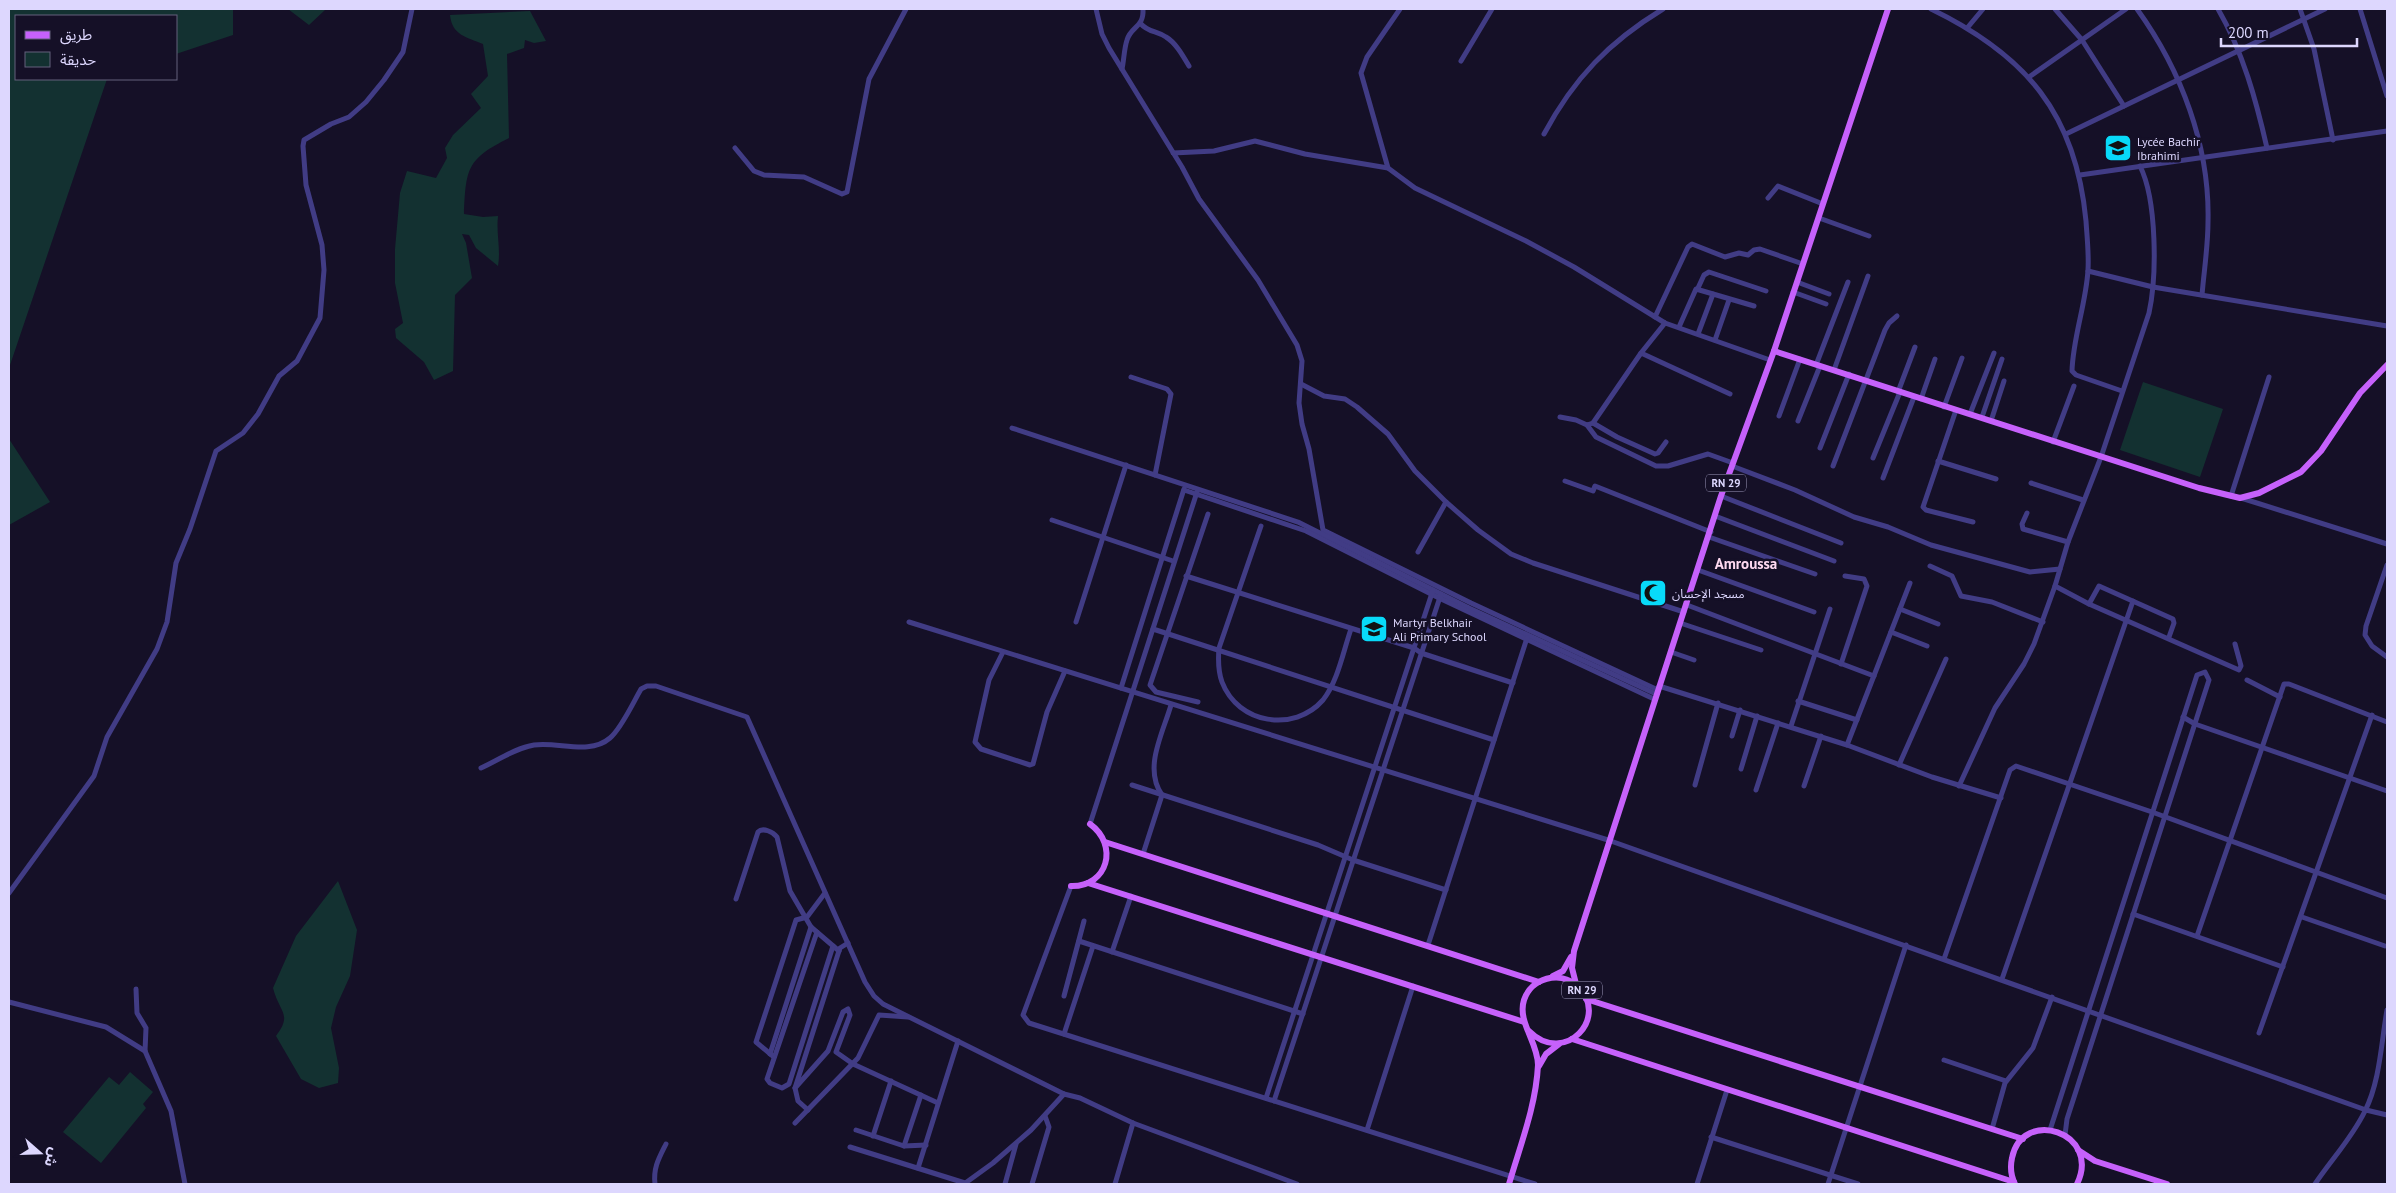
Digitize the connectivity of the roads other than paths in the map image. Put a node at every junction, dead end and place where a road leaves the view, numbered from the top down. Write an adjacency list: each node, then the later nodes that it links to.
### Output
1 (412, 9): 238 (street)
2 (906, 9): 34 (street)
3 (1096, 9): 25 (street)
4 (1143, 9): 19 (street)
5 (1400, 9): 39 (street)
6 (1492, 9): 23 (street)
7 (1663, 9): 31 (street)
8 (1889, 9): 42 (main road, RN 29)
9 (1931, 9): 20 (street)
10 (1983, 9): 20 (street)
11 (2055, 9): 21 (street)
12 (2126, 9): 21 (street)
13 (2137, 9): 27 (street)
14 (2218, 9): 22 (street)
15 (2300, 9): 18 (street)
16 (2325, 9): 18 (street)
17 (2360, 9): 28 (street)
18 (2304, 18): 22 (street); 33 (street)
19 (1141, 24): 24 (street); 25 (street)
20 (1968, 27): 26 (street)
21 (2082, 40): 26 (street); 29 (street)
22 (2238, 50): 27 (street); 35 (street)
23 (1461, 61)
24 (1189, 66)
25 (1122, 70): 36 (street)
26 (2029, 77): 32 (street)
27 (2179, 80): 29 (street); 37 (street)
28 (2387, 96)
29 (2124, 106): 32 (street)
30 (2387, 131): 33 (street)
31 (1544, 134)
32 (2066, 134): 40 (street)
33 (2333, 140): 35 (street)
34 (735, 148)
35 (2267, 148): 37 (street)
36 (1173, 152): 39 (street); 84 (street)
37 (2202, 158): 38 (street); 56 (street)
38 (2140, 166): 40 (street); 50 (street)
39 (1388, 168): 61 (street)
40 (2080, 175): 46 (street)
41 (1768, 198): 42 (street)
42 (1823, 204): 43 (main road, RN 29)
43 (1819, 218): 44 (street); 45 (main road, RN 29)
44 (1869, 236)
45 (1803, 264): 48 (main road, RN 29); 61 (street)
46 (2088, 271): 50 (street); 87 (street)
47 (1868, 276): 78 (street)
48 (1797, 282): 53 (main road, RN 29); 55 (street)
49 (1848, 282): 76 (street)
50 (2153, 287): 56 (street); 87 (street)
51 (1698, 288): 52 (street); 54 (street); 64 (street)
52 (1766, 291)
53 (1793, 292): 58 (street); 68 (main road, RN 29)
54 (1713, 294): 57 (street); 65 (street)
55 (1829, 294)
56 (2202, 294): 63 (street)
57 (1729, 300): 59 (street); 66 (street)
58 (1826, 304)
59 (1754, 306)
60 (1897, 316): 82 (street)
61 (1655, 317): 62 (street)
62 (1665, 323): 64 (street); 69 (street)
63 (2387, 326)
64 (1679, 327): 65 (street)
65 (1698, 334): 66 (street)
66 (1715, 340): 75 (street)
67 (1914, 347): 86 (street)
68 (1774, 350): 72 (main road); 75 (main road, RN 29)
69 (1641, 353): 88 (street); 98 (street)
70 (1994, 353): 92 (street)
71 (1962, 358): 90 (street)
72 (1800, 359): 76 (main road); 93 (street)
73 (1935, 359): 89 (street)
74 (2002, 359): 95 (street)
75 (1770, 360): 107 (main road, RN 29)
76 (1818, 365): 78 (main road); 96 (street)
77 (2387, 365): 119 (main road)
78 (1834, 370): 79 (main road)
79 (1849, 374): 82 (main road); 103 (street)
80 (1131, 377): 110 (street)
81 (2269, 377): 118 (street)
82 (1866, 380): 86 (main road); 109 (street)
83 (2004, 381): 97 (street)
84 (1301, 384): 121 (street); 187 (street)
85 (2074, 386): 102 (street)
86 (1899, 392): 89 (main road); 105 (street)
87 (2122, 392): 104 (street)
88 (1730, 394)
89 (1917, 398): 90 (main road); 111 (street)
90 (1944, 407): 91 (main road)
91 (1956, 410): 92 (main road); 106 (street)
92 (1970, 414): 95 (main road)
93 (1779, 416)
94 (1560, 417): 99 (street)
95 (1982, 417): 97 (main road)
96 (1798, 421)
97 (1991, 421): 102 (main road)
98 (1593, 422): 99 (street); 101 (street)
99 (1587, 425): 107 (street)
100 (1012, 428): 108 (street)
101 (1666, 442)
102 (2054, 442): 104 (main road)
103 (1820, 448)
104 (2101, 457): 118 (main road); 120 (street)
105 (1873, 458)
106 (1938, 461): 112 (street); 126 (street)
107 (1732, 464): 117 (main road, RN 29); 139 (street)
108 (1126, 465): 110 (street); 129 (street)
109 (1833, 466)
110 (1155, 475): 115 (street)
111 (1884, 478)
112 (1996, 479)
113 (1565, 481): 128 (street)
114 (2031, 483): 120 (street)
115 (1185, 488): 116 (street); 134 (street)
116 (1197, 492): 135 (street); 146 (street)
117 (1721, 496): 124 (main road, RN 29); 131 (street)
118 (2231, 496): 119 (main road)
119 (2240, 498): 132 (street)
120 (2084, 500): 130 (street)
121 (1446, 502): 133 (street); 151 (street)
122 (2027, 513): 130 (street)
123 (1208, 514): 142 (street)
124 (1715, 516): 128 (main road, RN 29); 136 (street)
125 (1052, 520): 129 (street)
126 (1973, 522)
127 (1261, 526): 147 (street)
128 (1710, 534): 140 (main road, RN 29); 141 (street)
129 (1103, 537): 134 (street); 157 (street)
130 (2068, 542): 139 (street)
131 (1841, 543)
132 (2387, 544)
133 (1418, 552)
134 (1162, 557): 135 (street); 185 (street)
135 (1173, 561): 161 (street)
136 (1834, 561)
137 (2387, 565): 176 (street)
138 (1930, 566): 158 (street)
139 (2060, 569): 145 (street)
140 (1698, 570): 151 (main road, RN 29); 154 (street)
141 (1815, 574)
142 (1186, 576): 147 (street); 164 (street)
143 (1845, 576): 179 (street)
144 (1910, 582): 153 (street)
145 (2055, 586): 150 (street); 158 (street)
146 (1432, 592): 148 (street); 169 (street)
147 (1238, 593): 162 (street); 170 (street)
148 (1440, 596): 165 (street); 174 (street)
149 (2133, 600): 150 (street); 155 (street); 166 (street)
150 (2089, 604): 155 (street)
151 (1685, 608): 159 (main road, RN 29); 175 (street)
152 (1830, 609): 175 (street)
153 (1900, 609): 160 (street); 163 (street)
154 (1814, 612)
155 (2126, 620): 166 (street); 215 (street)
156 (909, 622): 172 (street)
157 (1076, 622)
158 (2043, 622): 219 (street)
159 (1680, 623): 171 (street); 173 (main road, RN 29)
160 (1938, 624)
161 (1152, 629): 164 (street); 186 (street)
162 (1350, 629): 169 (street); 184 (street)
163 (1891, 632): 168 (street); 181 (street)
164 (1166, 634): 170 (street); 189 (street)
165 (1527, 638): 183 (street); 187 (street)
166 (2169, 638): 167 (street)
167 (2235, 644)
168 (1928, 646)
169 (1414, 648): 174 (street); 193 (street)
170 (1218, 650): 184 (street); 184 (street)
171 (1761, 650)
172 (1003, 652): 180 (street); 180 (street)
173 (1671, 652): 178 (street); 187 (main road, RN 29)
174 (1421, 653): 183 (street); 194 (street)
175 (1814, 654): 179 (street); 190 (street)
176 (2387, 657)
177 (1946, 659): 209 (street)
178 (1694, 660)
179 (1841, 664): 181 (street)
180 (1065, 671): 185 (street)
181 (1874, 676): 199 (street)
182 (2248, 680): 188 (street)
183 (1513, 683): 206 (street)
184 (1332, 687): 193 (street)
185 (1121, 688): 186 (street)
186 (1134, 692): 192 (street); 227 (street)
187 (1657, 692): 191 (street); 228 (main road, RN 29)
188 (2280, 697): 196 (street); 208 (street)
189 (1198, 702)
190 (1798, 702): 199 (street); 203 (street)
191 (1718, 703): 195 (street); 217 (street)
192 (1172, 705): 210 (street); 222 (street)
193 (1394, 707): 194 (street); 210 (street)
194 (1402, 710): 206 (street); 213 (street)
195 (1740, 710): 197 (street); 204 (street)
196 (2372, 715): 200 (street); 214 (street)
197 (1757, 716): 201 (street); 212 (street)
198 (2183, 717): 202 (street); 202 (street); 225 (street)
199 (1857, 720): 207 (street)
200 (2387, 722)
201 (1778, 723): 203 (street); 220 (street)
202 (2195, 724): 208 (street); 226 (street)
203 (1791, 726): 205 (street)
204 (1732, 736)
205 (1821, 736): 207 (street); 218 (street)
206 (1494, 740): 224 (street)
207 (1847, 745): 209 (street)
208 (2263, 748): 214 (street); 229 (street)
209 (1899, 765): 219 (street)
210 (1374, 767): 213 (street); 232 (street)
211 (481, 768): 239 (street)
212 (1741, 769)
213 (1383, 770): 224 (street); 233 (street)
214 (2350, 778): 221 (street); 234 (street)
215 (2070, 784): 223 (street); 225 (street); 267 (street)
216 (1132, 785): 222 (street)
217 (1695, 785)
218 (1804, 786)
219 (1959, 786): 223 (street)
220 (1756, 790)
221 (2387, 791)
222 (1162, 795): 231 (street); 232 (street)
223 (2001, 798): 264 (street)
224 (1475, 799): 228 (street); 237 (street)
225 (2152, 812): 226 (street); 278 (street)
226 (2165, 816): 229 (street); 244 (street)
227 (1090, 824): 230 (main road)
228 (1608, 840): 255 (street); 260 (main road, RN 29)
229 (2230, 840): 234 (street); 251 (street)
230 (1105, 842): 231 (main road); 235 (main road)
231 (1144, 854): 243 (main road)
232 (1345, 856): 233 (street); 243 (street)
233 (1353, 860): 237 (street); 245 (street)
234 (2316, 872): 241 (street); 247 (street)
235 (1088, 883): 236 (main road); 240 (main road)
236 (1071, 886): 284 (street)
237 (1446, 890): 254 (street)
238 (9, 893)
239 (825, 893): 246 (street); 253 (street)
240 (1131, 896): 261 (street); 262 (main road)
241 (2387, 898)
242 (736, 899): 246 (street)
243 (1327, 912): 245 (main road); 262 (street)
244 (2133, 914): 251 (street); 280 (street)
245 (1335, 915): 254 (main road); 263 (street)
246 (807, 917): 249 (street); 290 (street)
247 (2302, 917): 258 (street); 265 (street)
248 (1084, 921): 252 (street)
249 (811, 927): 250 (street); 290 (street)
250 (817, 932): 256 (street); 290 (street)
251 (2198, 936): 265 (street)
252 (1079, 941): 257 (street); 272 (street)
253 (848, 944): 259 (street); 281 (street)
254 (1428, 945): 268 (main road)
255 (1906, 945): 264 (street); 296 (street)
256 (833, 946): 259 (street); 290 (street)
257 (1093, 946): 261 (street); 284 (street)
258 (2385, 946)
259 (839, 951): 297 (street)
260 (1574, 951): 266 (main road, RN 29); 269 (main road, RN 29)
261 (1112, 952): 277 (street)
262 (1313, 954): 263 (main road); 277 (street)
263 (1321, 957): 270 (main road); 279 (street)
264 (1944, 959): 267 (street)
265 (2283, 966): 285 (street)
266 (1551, 978): 268 (main road, RN 29); 269 (main road, RN 29)
267 (2002, 979): 273 (street)
268 (1539, 982): 282 (main road)
269 (1576, 984): 274 (main road, RN 29)
270 (1413, 986): 282 (main road); 313 (street)
271 (136, 989): 289 (street)
272 (1064, 996)
273 (2052, 997): 278 (street); 295 (street)
274 (1586, 999): 286 (main road, RN 29); 296 (main road)
275 (9, 1002): 289 (street)
276 (2387, 1010): 305 (street)
277 (1294, 1011): 279 (street); 301 (street)
278 (2088, 1012): 280 (street); 314 (street)
279 (1303, 1014): 302 (street)
280 (2100, 1016): 305 (street); 315 (street)
281 (908, 1017): 287 (street); 292 (street)
282 (1524, 1022): 283 (main road, RN 29)
283 (1529, 1031): 288 (main road); 293 (main road, RN 29)
284 (1064, 1034): 301 (street)
285 (2259, 1034)
286 (1572, 1039): 288 (main road, RN 29); 298 (main road)
287 (958, 1041): 299 (street); 303 (street)
288 (1562, 1043): 293 (main road, RN 29)
289 (145, 1051): 328 (street)
290 (772, 1056)
291 (1944, 1060): 295 (street)
292 (853, 1064): 294 (street); 297 (street); 304 (street)
293 (1537, 1072): 327 (main road, RN 29)
294 (891, 1081): 300 (street); 316 (street)
295 (2006, 1081): 311 (street)
296 (1860, 1086): 310 (street); 311 (main road)
297 (796, 1088): 304 (street)
298 (1727, 1090): 310 (main road); 317 (street)
299 (1064, 1094): 307 (street); 309 (street)
300 (921, 1095): 303 (street); 322 (street)
301 (1266, 1098): 302 (street)
302 (1274, 1101): 313 (street)
303 (938, 1103): 321 (street)
304 (808, 1110): 308 (street)
305 (2366, 1110): 306 (street); 344 (street)
306 (2387, 1115)
307 (1045, 1116): 320 (street); 334 (street)
308 (795, 1123)
309 (1133, 1123): 335 (street); 336 (street)
310 (1846, 1128): 326 (street); 329 (main road)
311 (1992, 1129): 318 (main road)
312 (856, 1130): 316 (street)
313 (1367, 1130): 327 (street)
314 (2050, 1130): 315 (main road); 318 (main road)
315 (2065, 1135): 324 (main road)
316 (873, 1136): 322 (street)
317 (1712, 1137): 326 (street); 339 (street)
318 (2023, 1139): 329 (main road)
319 (666, 1144): 331 (street)
320 (1016, 1144): 332 (street); 333 (street)
321 (926, 1145): 322 (street); 325 (street)
322 (904, 1146)
323 (850, 1148): 325 (street)
324 (2078, 1150): 342 (main road); 343 (main road)
325 (918, 1168): 332 (street)
326 (1830, 1175): 340 (street); 341 (street)
327 (1511, 1176): 337 (main road, RN 29); 338 (street)
328 (185, 1182): 330 (street)
329 (2014, 1183)
330 (190, 1184)
331 (655, 1184)
332 (964, 1184)
333 (1005, 1184)
334 (1032, 1184)
335 (1115, 1184)
336 (1297, 1184)
337 (1509, 1184)
338 (1535, 1184)
339 (1696, 1184)
340 (1828, 1184)
341 (1858, 1184)
342 (2077, 1184)
343 (2167, 1184)
344 (2315, 1184)

